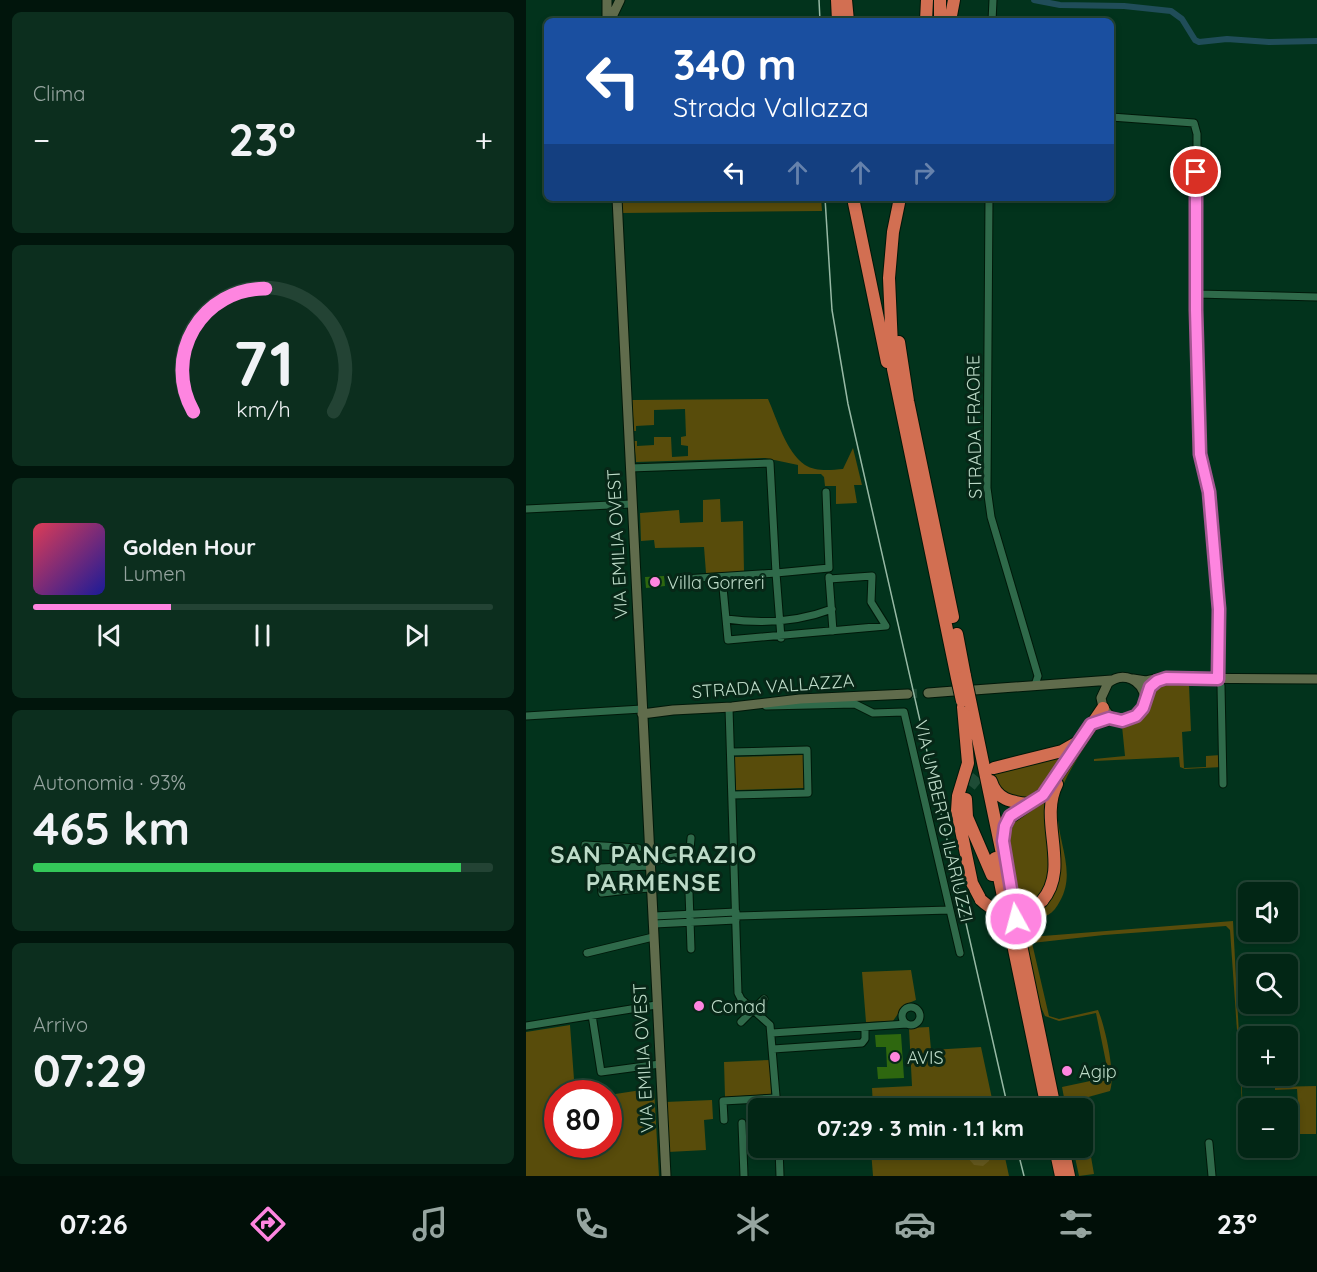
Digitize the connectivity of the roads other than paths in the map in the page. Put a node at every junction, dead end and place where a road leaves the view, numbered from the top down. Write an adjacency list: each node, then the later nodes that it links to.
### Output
1 (607, 0): 10 (street)
2 (620, 0): 11 (street)
3 (837, 0): 12 (highway)
4 (847, 0): 13 (highway)
5 (927, 0): 14 (highway)
6 (932, 0): 15 (highway)
7 (940, 0): 16 (highway)
8 (954, 0): 17 (highway)
9 (993, 0): 18 (street)
10 (608, 18)
11 (610, 18)
12 (838, 18)
13 (848, 18)
14 (926, 18)
15 (932, 18)
16 (940, 18)
17 (951, 18)
18 (992, 18)
19 (1114, 117): 25 (street)
20 (617, 201): 28 (street, VIA EMILIA OVEST)
21 (854, 201): 27 (highway)
22 (899, 201): 27 (highway)
23 (907, 201): 42 (highway)
24 (989, 201): 49 (street, STRADA FRAORE)
25 (1197, 294): 26 (street); 45 (street)
26 (1316, 297)
27 (908, 444): 42 (highway)
28 (630, 468): 30 (street, VIA EMILIA OVEST); 33 (street)
29 (826, 492): 32 (street)
30 (631, 504): 31 (street); 60 (street, VIA EMILIA OVEST)
31 (526, 509)
32 (828, 569): 33 (street); 36 (street)
33 (775, 573): 34 (street); 39 (street)
34 (722, 577): 35 (street); 38 (street)
35 (684, 579)
36 (829, 579): 37 (street); 40 (street)
37 (832, 609): 39 (street); 40 (street)
38 (726, 619): 39 (street); 41 (street)
39 (780, 621): 41 (street)
40 (833, 631): 41 (street)
41 (781, 638)
42 (961, 677): 57 (highway, bridge)
43 (1166, 678): 44 (street); 45 (street); 55 (street)
44 (1133, 679): 47 (street); 55 (street)
45 (1218, 679): 46 (street); 67 (street)
46 (1316, 679)
47 (1112, 680): 48 (street); 53 (street)
48 (1081, 681): 49 (street); 53 (street)
49 (1035, 685): 50 (street)
50 (974, 690)
51 (954, 692): 52 (street)
52 (925, 693)
53 (1102, 693): 59 (street)
54 (908, 694): 56 (street, STRADA VALLAZZA)
55 (1145, 698): 62 (street)
56 (745, 706): 58 (street, STRADA VALLAZZA); 80 (street, VIA UMBERTO ILARIUZZI)
57 (967, 706): 63 (highway); 64 (highway, bridge); 79 (highway)
58 (729, 708): 60 (street, STRADA VALLAZZA); 65 (street)
59 (1103, 708): 62 (street); 64 (highway)
60 (642, 712): 61 (street); 74 (street, VIA EMILIA OVEST)
61 (526, 716)
62 (1113, 718): 64 (highway)
63 (975, 724): 70 (highway); 84 (highway)
64 (1085, 734): 66 (highway); 70 (highway)
65 (731, 753): 69 (street); 69 (street)
66 (994, 768)
67 (1223, 783)
68 (970, 786): 79 (highway)
69 (732, 795): 81 (street)
70 (1030, 804): 84 (highway)
71 (691, 838): 74 (street)
72 (585, 845): 73 (street)
73 (638, 848)
74 (651, 863): 75 (street); 76 (street, VIA EMILIA OVEST)
75 (626, 867): 77 (street); 77 (street)
76 (652, 888): 77 (street); 83 (street, VIA EMILIA OVEST)
77 (630, 890)
78 (689, 892): 82 (street)
79 (1003, 900): 105 (highway)
80 (950, 910): 81 (street); 88 (street, VIA UMBERTO ILARIUZZI)
81 (736, 916): 82 (street); 91 (street)
82 (690, 918): 83 (street); 86 (street)
83 (654, 920): 85 (street, VIA EMILIA OVEST)
84 (1017, 926): 106 (highway)
85 (653, 937): 87 (street); 90 (street, VIA EMILIA OVEST)
86 (691, 949)
87 (587, 953)
88 (960, 953)
89 (764, 999): 91 (street)
90 (656, 1005): 92 (street); 103 (street, VIA EMILIA OVEST)
91 (754, 1010): 94 (street); 99 (street)
92 (592, 1015): 95 (street); 103 (street)
93 (905, 1021): 96 (street)
94 (742, 1022)
95 (526, 1026)
96 (865, 1028): 97 (street); 100 (street)
97 (832, 1030): 98 (street); 100 (street)
98 (799, 1031): 99 (street); 101 (street)
99 (772, 1033): 102 (street)
100 (832, 1045): 101 (street)
101 (800, 1047): 102 (street)
102 (773, 1049): 104 (street)
103 (660, 1064): 114 (street, VIA EMILIA OVEST)
104 (776, 1098)
105 (1045, 1098)
106 (1053, 1098)
107 (748, 1100): 108 (street)
108 (724, 1120)
109 (742, 1123): 115 (street)
110 (1209, 1143): 119 (street)
111 (779, 1158): 116 (street)
112 (1057, 1158): 117 (highway)
113 (1065, 1158): 118 (highway)
114 (666, 1176)
115 (744, 1176)
116 (780, 1176)
117 (1061, 1176)
118 (1069, 1176)
119 (1212, 1176)

